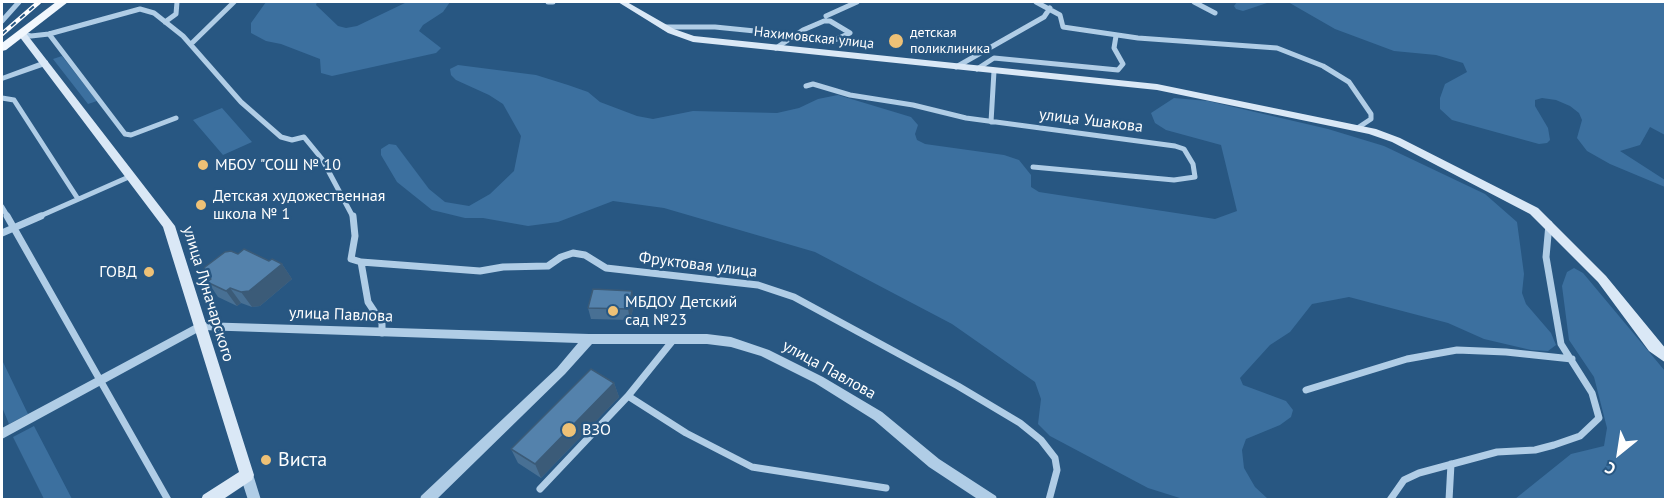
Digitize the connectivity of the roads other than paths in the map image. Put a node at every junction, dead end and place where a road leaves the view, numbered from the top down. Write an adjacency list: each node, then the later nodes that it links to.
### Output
1 (19, 2): 12 (street)
2 (62, 2): 15 (main road)
3 (177, 2): 13 (street)
4 (234, 2): 20 (street)
5 (622, 2): 14 (main road, Нахимовская улица)
6 (857, 2): 11 (street)
7 (1036, 2): 9 (street)
8 (1194, 2): 10 (street)
9 (1050, 8): 18 (street); 24 (street)
10 (1215, 13)
11 (826, 16)
12 (2, 21)
13 (165, 22): 16 (street); 20 (street)
14 (664, 27): 17 (street); 22 (main road, Нахимовская улица)
15 (22, 34): 16 (street); 21 (main road); 23 (main road, улица Луначарского)
16 (49, 34): 30 (street)
17 (784, 34)
18 (1116, 36): 25 (street); 32 (street)
19 (828, 43): 22 (street)
20 (191, 44): 40 (street)
21 (2, 48)
22 (776, 48): 24 (main road, Нахимовская улица)
23 (45, 63): 27 (street); 34 (main road, улица Луначарского)
24 (956, 67): 25 (main road, Нахимовская улица)
25 (977, 69): 26 (main road, Нахимовская улица)
26 (994, 71): 31 (street); 32 (main road, Нахимовская улица)
27 (2, 79)
28 (806, 86): 31 (street, улица Ушакова)
29 (2, 98): 35 (street)
30 (176, 118)
31 (991, 122): 33 (street, улица Ушакова)
32 (1359, 127): 37 (main road, Нахимовская улица)
33 (1033, 167)
34 (132, 176): 35 (street); 41 (main road, улица Луначарского)
35 (78, 199): 38 (street)
36 (2, 207): 38 (street)
37 (1549, 224): 45 (main road, Нахимовская улица); 46 (street)
38 (13, 228): 39 (street); 47 (street)
39 (2, 233)
40 (361, 262): 42 (street); 60 (street, Фруктовая улица)
41 (200, 326): 42 (street, улица Павлова); 47 (street); 52 (main road, улица Луначарского)
42 (382, 334): 43 (street, улица Павлова)
43 (589, 339): 44 (street, улица Павлова); 58 (street)
44 (674, 339): 49 (street); 59 (street, улица Павлова)
45 (1665, 358)
46 (1572, 359): 48 (street); 51 (street)
47 (100, 380): 50 (street); 55 (street)
48 (1306, 390)
49 (628, 396): 53 (street); 54 (street)
50 (2, 434)
51 (1451, 465): 61 (street); 62 (street)
52 (247, 475): 56 (main road); 57 (street, улица Луначарского)
53 (886, 488)
54 (540, 489)
55 (168, 500)
56 (208, 500)
57 (255, 500)
58 (426, 500)
59 (991, 500)
60 (1049, 500)
61 (1390, 500)
62 (1449, 500)

